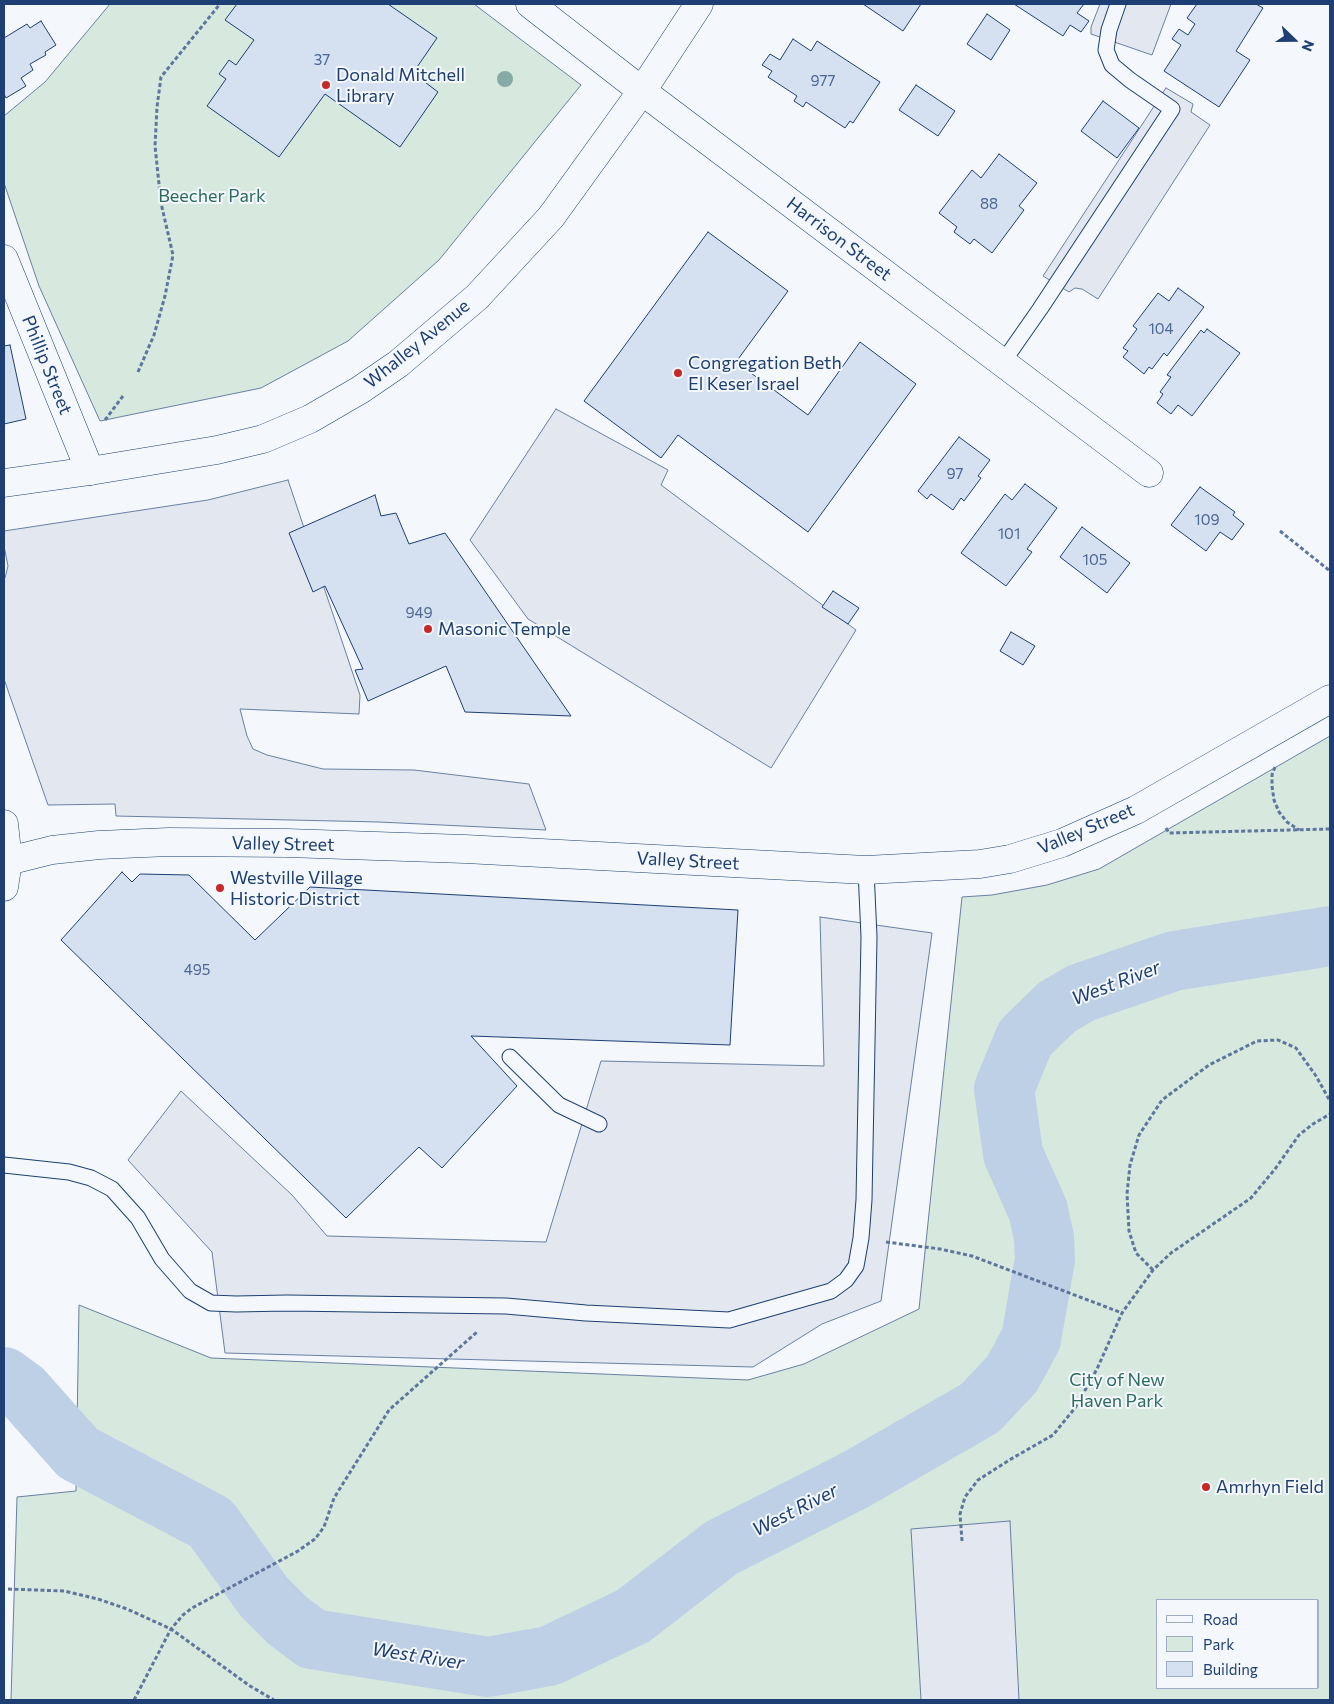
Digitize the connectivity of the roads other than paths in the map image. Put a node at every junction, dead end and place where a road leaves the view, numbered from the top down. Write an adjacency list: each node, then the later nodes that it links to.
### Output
1 (530, 4): 4 (street, Harrison Street)
2 (700, 4): 4 (street, Whalley Avenue)
3 (1118, 4): 6 (lane)
4 (642, 91): 6 (street, Harrison Street); 7 (street, Whalley Avenue)
5 (4, 259): 7 (street, Phillip Street)
6 (1002, 362): 8 (street, Harrison Street)
7 (90, 472): 9 (street, Whalley Avenue)
8 (1149, 474)
9 (4, 483)
10 (1330, 699): 12 (street, Valley Street)
11 (4, 824): 13 (street)
12 (866, 870): 13 (street, Valley Street); 16 (lane)
13 (6, 874)
14 (510, 1057): 15 (lane)
15 (599, 1124)
16 (4, 1165)

